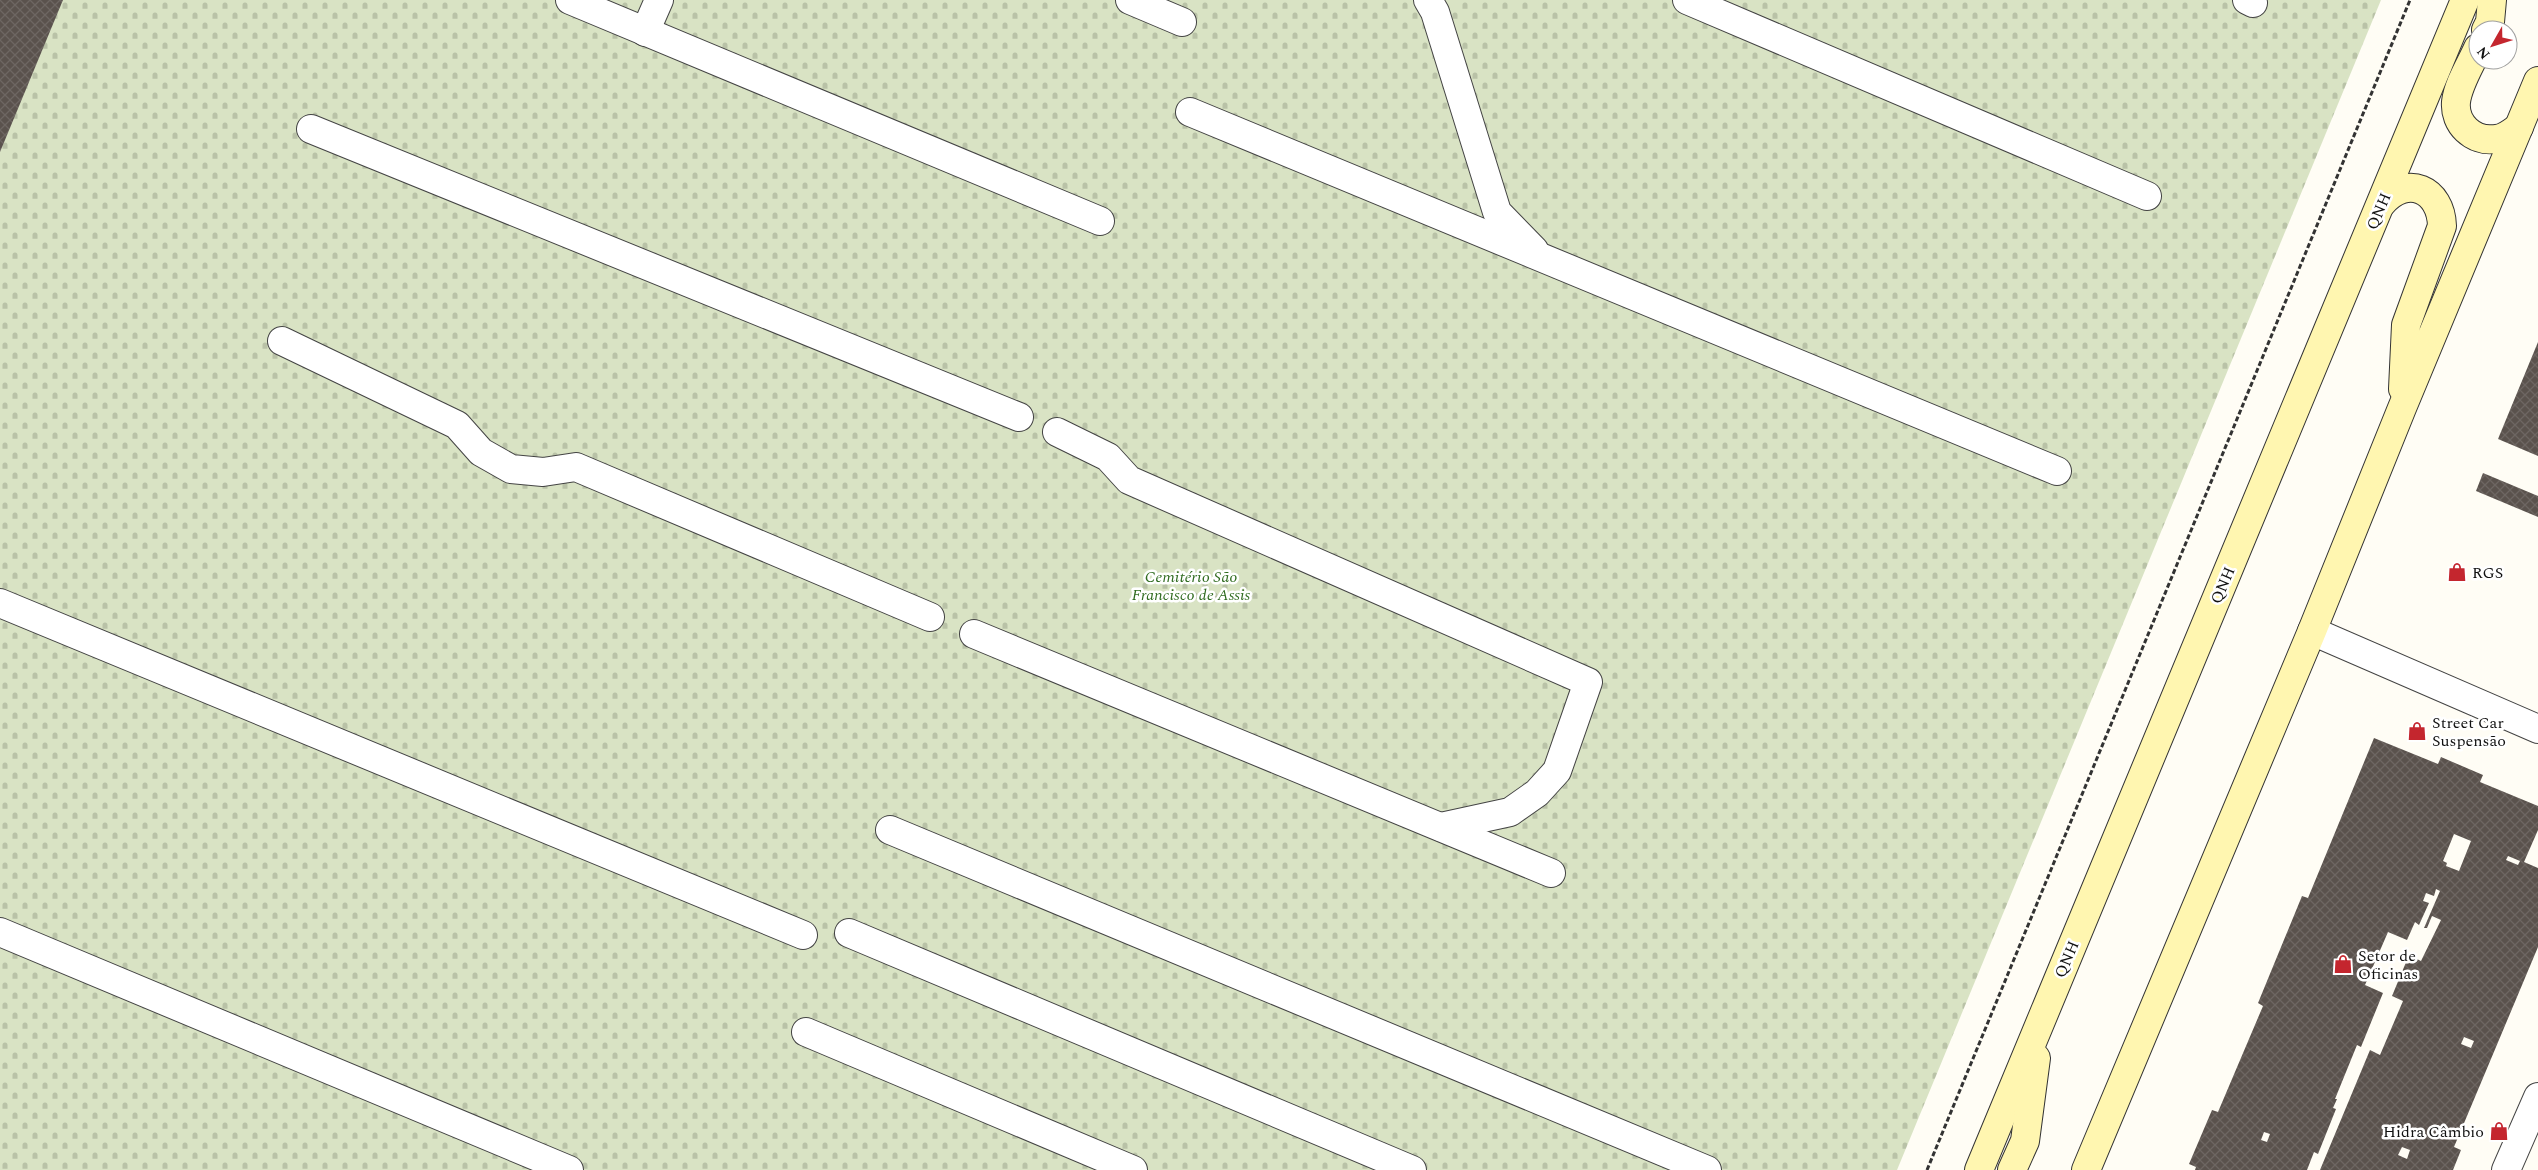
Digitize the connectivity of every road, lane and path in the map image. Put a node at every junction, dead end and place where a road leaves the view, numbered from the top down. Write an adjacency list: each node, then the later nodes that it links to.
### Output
1 (570, 0): 11 (street)
2 (659, 0): 11 (street)
3 (1130, 0): 10 (street)
4 (1428, 0): 20 (street)
5 (1687, 0): 17 (street)
6 (2410, 0): 44 (path)
7 (2465, 0): 18 (street, QNH)
8 (2492, 0): 9 (street)
9 (2490, 20)
10 (1182, 22)
11 (645, 32): 19 (street)
12 (2469, 70): 15 (street)
13 (2538, 81): 15 (street)
14 (1190, 112): 20 (street)
15 (2518, 127): 22 (street)
16 (311, 129): 23 (street)
17 (2147, 196)
18 (2382, 203): 22 (street); 37 (street, QNH)
19 (1100, 221)
20 (1540, 257): 25 (street)
21 (282, 341): 27 (street)
22 (2402, 408): 28 (street)
23 (1019, 417)
24 (1057, 432): 31 (street)
25 (2057, 471)
26 (0, 603): 36 (street)
27 (930, 618)
28 (2312, 631): 30 (street); 47 (street)
29 (974, 634): 31 (street)
30 (2538, 729)
31 (1442, 827): 33 (street)
32 (890, 830): 43 (street)
33 (1551, 874)
34 (0, 932): 40 (street)
35 (849, 933): 42 (street)
36 (803, 935)
37 (2040, 1021): 45 (street, QNH); 46 (street)
38 (806, 1032): 41 (street)
39 (2538, 1097): 48 (street)
40 (569, 1170)
41 (1133, 1170)
42 (1412, 1170)
43 (1707, 1170)
44 (1927, 1170)
45 (1979, 1170)
46 (2012, 1170)
47 (2086, 1170)
48 (2506, 1170)

